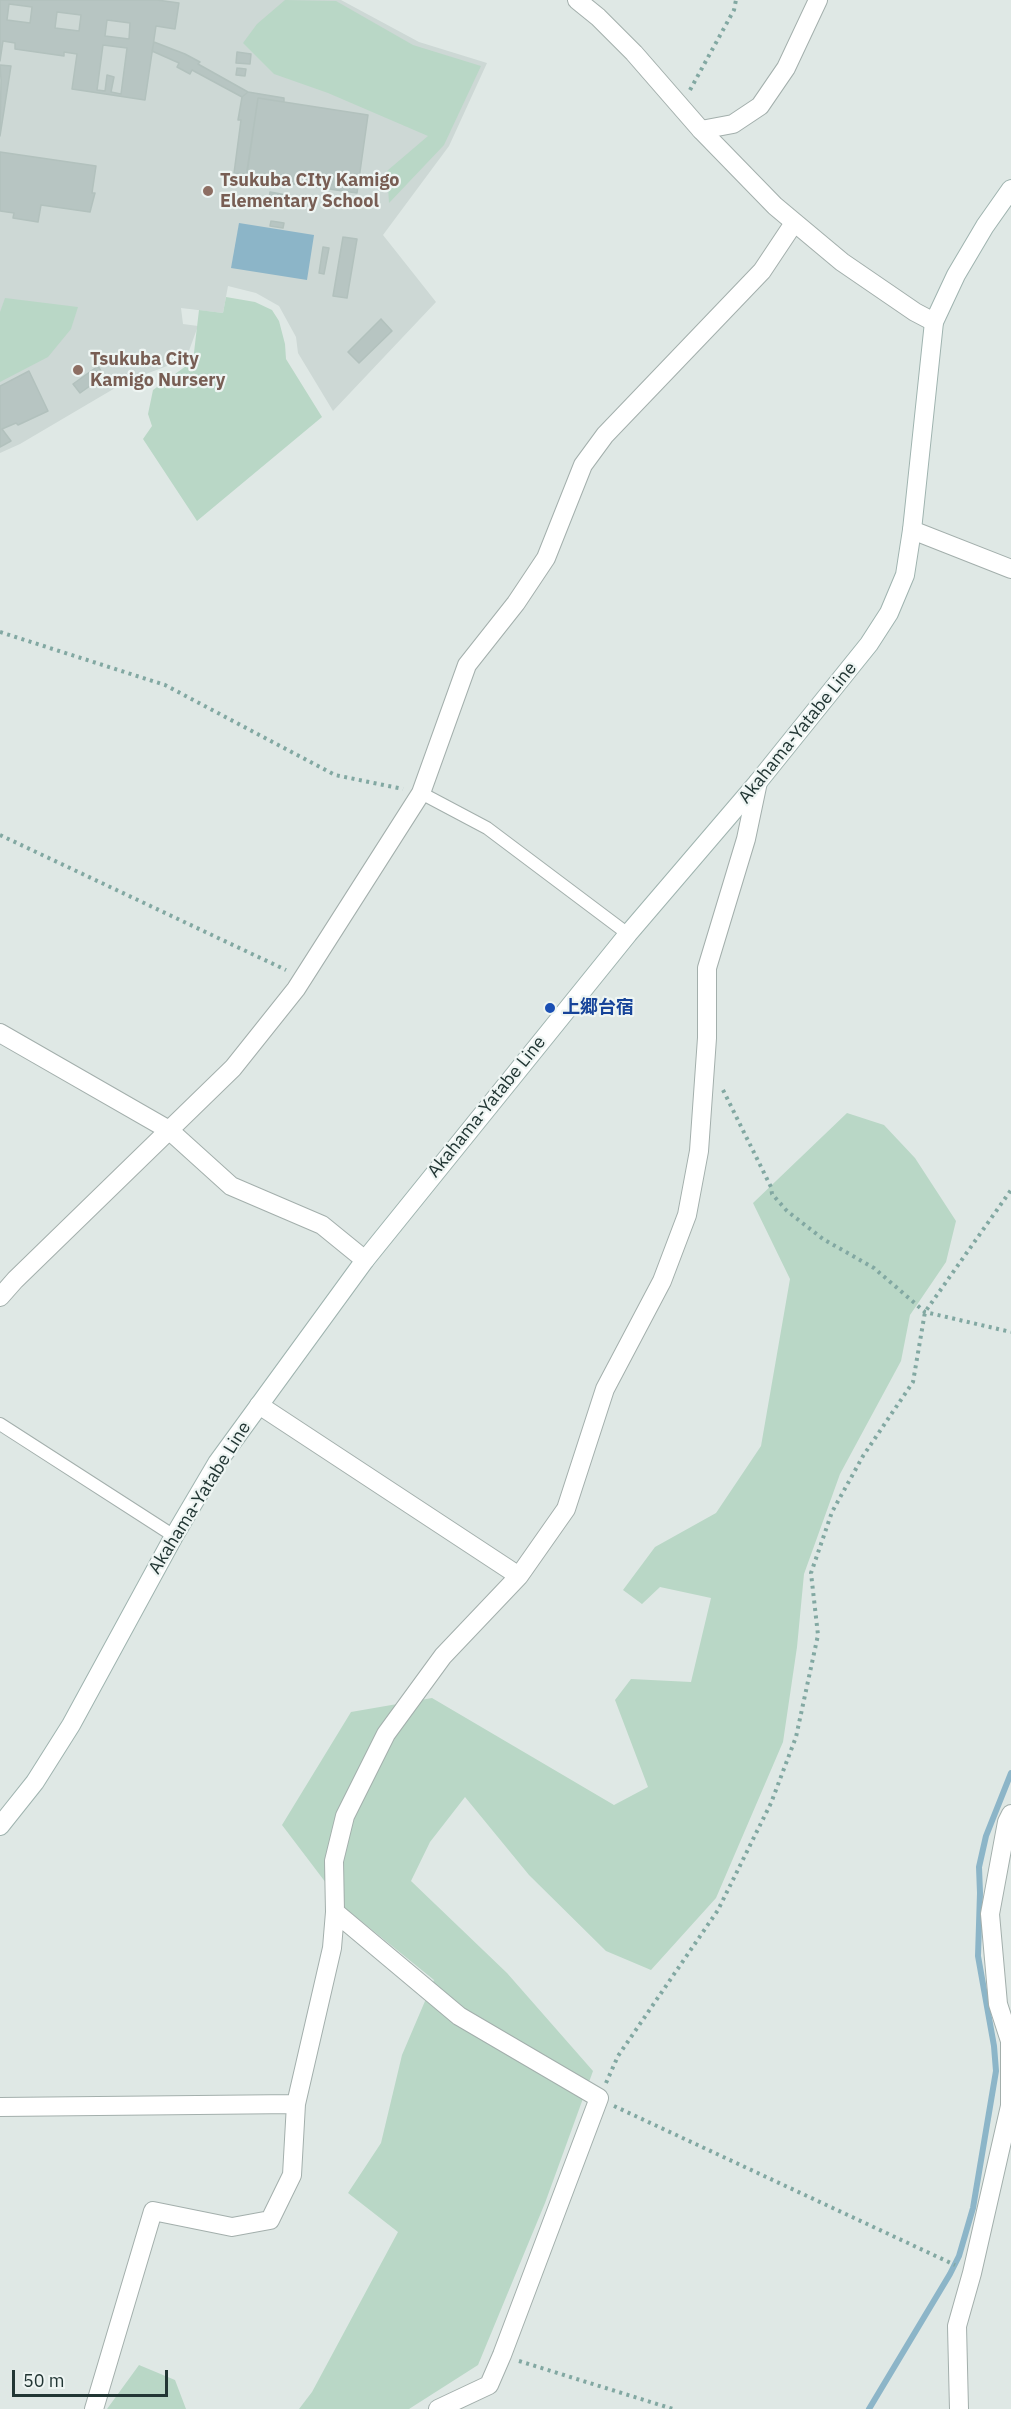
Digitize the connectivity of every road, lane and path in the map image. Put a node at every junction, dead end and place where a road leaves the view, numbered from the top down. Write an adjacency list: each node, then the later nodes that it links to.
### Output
1 (577, 0): 4 (street)
2 (736, 0): 4 (path)
3 (818, 0): 5 (street)
4 (677, 102): 5 (street)
5 (700, 130): 7 (street)
6 (1011, 189): 8 (street, Akahama-Yatabe Line)
7 (795, 223): 8 (street); 13 (street)
8 (933, 322): 9 (street, Akahama-Yatabe Line)
9 (912, 530): 10 (street); 12 (street, Akahama-Yatabe Line)
10 (1011, 569)
11 (0, 632): 13 (path)
12 (759, 782): 15 (street, Akahama-Yatabe Line); 29 (street)
13 (421, 793): 15 (lane); 16 (street)
14 (0, 835): 16 (path)
15 (628, 934): 21 (street, Akahama-Yatabe Line)
16 (303, 978): 19 (street)
17 (0, 1033): 19 (street)
18 (723, 1089): 24 (path)
19 (169, 1130): 21 (street); 22 (street)
20 (1011, 1190): 24 (path)
21 (364, 1260): 26 (street, Akahama-Yatabe Line)
22 (7, 1279): 23 (street)
23 (0, 1297)
24 (925, 1312): 25 (path); 33 (path)
25 (1011, 1332)
26 (259, 1405): 28 (street, Akahama-Yatabe Line); 29 (street)
27 (0, 1424): 28 (lane)
28 (174, 1536): 31 (street, Akahama-Yatabe Line)
29 (519, 1576): 32 (street)
30 (1011, 1814): 36 (street)
31 (0, 1826)
32 (335, 1912): 33 (street); 34 (street)
33 (599, 2098): 36 (path); 37 (street)
34 (296, 2104): 35 (street); 38 (street)
35 (0, 2108)
36 (972, 2273): 41 (street)
37 (502, 2355): 39 (street); 40 (path)
38 (94, 2409)
39 (438, 2409)
40 (673, 2409)
41 (959, 2409)

